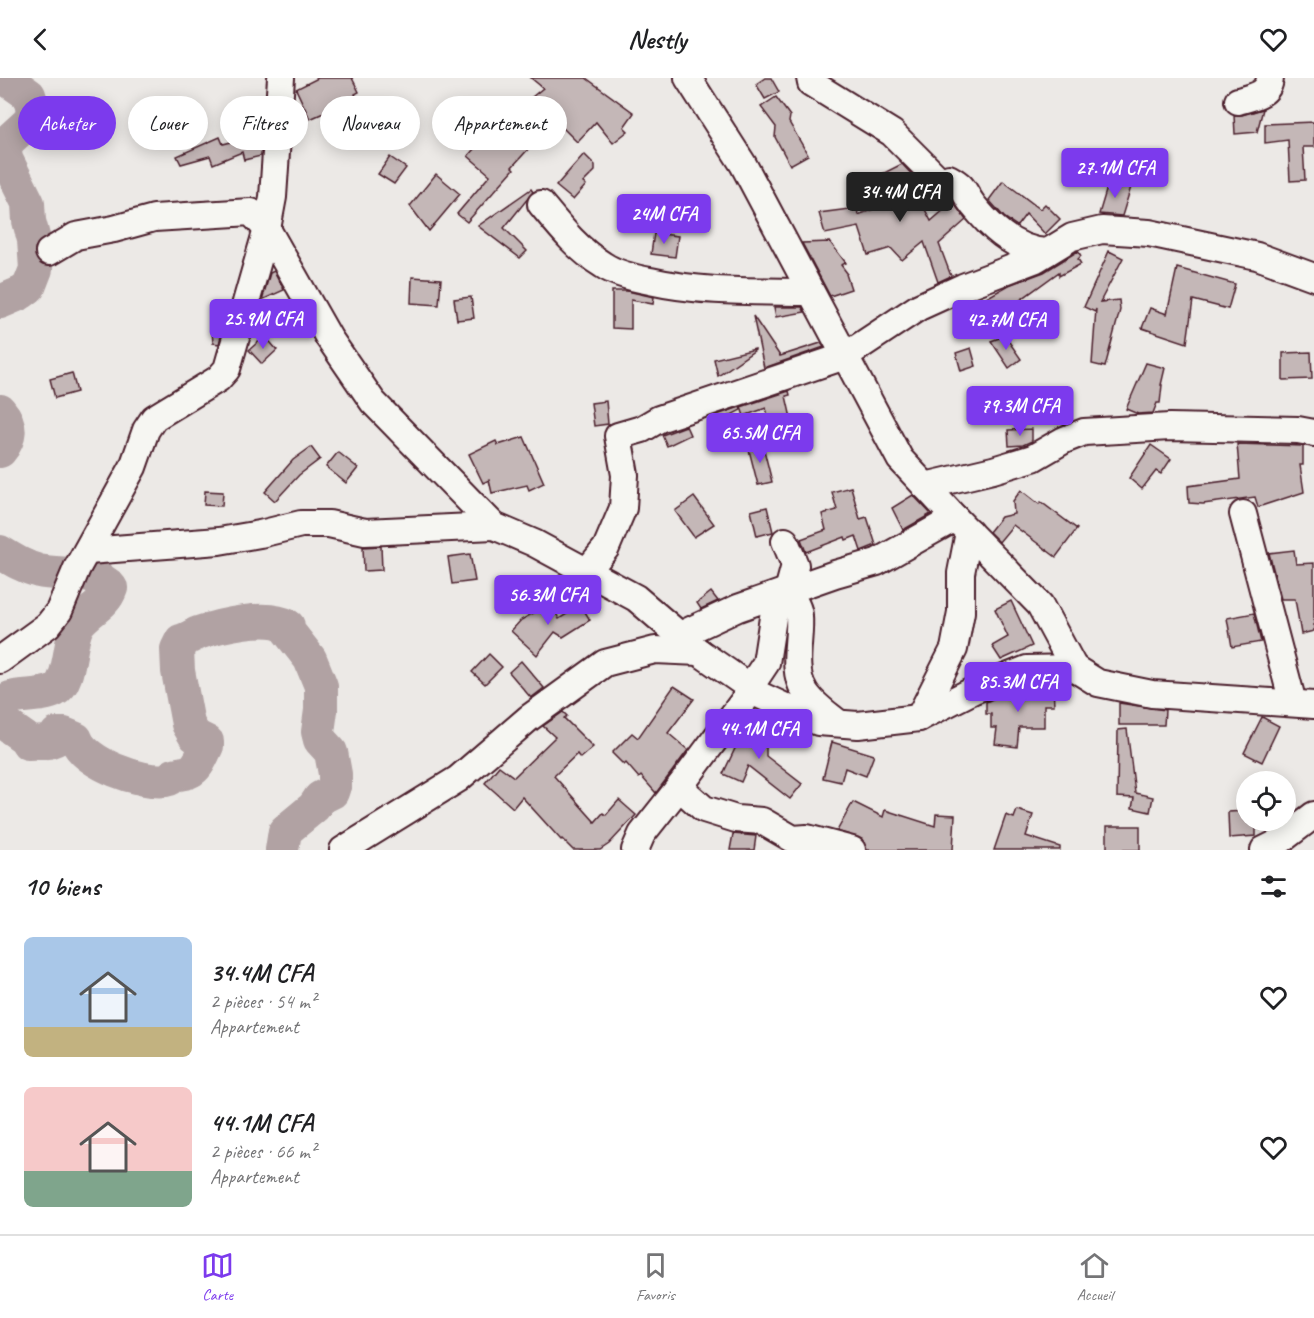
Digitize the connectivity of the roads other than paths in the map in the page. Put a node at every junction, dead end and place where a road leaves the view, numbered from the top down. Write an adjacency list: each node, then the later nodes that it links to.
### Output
1 (281, 78): 7 (street)
2 (688, 78): 11 (street)
3 (810, 78): 9 (street)
4 (1270, 78): 5 (street)
5 (1238, 101)
6 (541, 204): 11 (street)
7 (267, 229): 8 (street); 17 (street); 19 (street)
8 (49, 252)
9 (1047, 252): 10 (street); 12 (street)
10 (1314, 278)
11 (810, 292): 12 (street)
12 (844, 356): 14 (street); 20 (street)
13 (1314, 432): 14 (street)
14 (925, 486): 16 (street)
15 (1243, 514): 27 (street)
16 (962, 525): 21 (street); 25 (street); 28 (street)
17 (494, 526): 19 (street); 20 (street)
18 (785, 541): 21 (street)
19 (78, 566): 24 (street)
20 (587, 571): 22 (street)
21 (788, 591): 22 (street); 26 (street); 29 (street)
22 (680, 635): 23 (street)
23 (699, 652): 26 (street); 32 (street)
24 (0, 660)
25 (1074, 668): 27 (street); 28 (street)
26 (751, 691): 29 (street); 30 (street)
27 (1303, 704)
28 (919, 718): 29 (street)
29 (840, 724)
30 (684, 781): 33 (street); 34 (street)
31 (1314, 815): 35 (street)
32 (342, 850)
33 (635, 850)
34 (852, 850)
35 (1264, 850)

